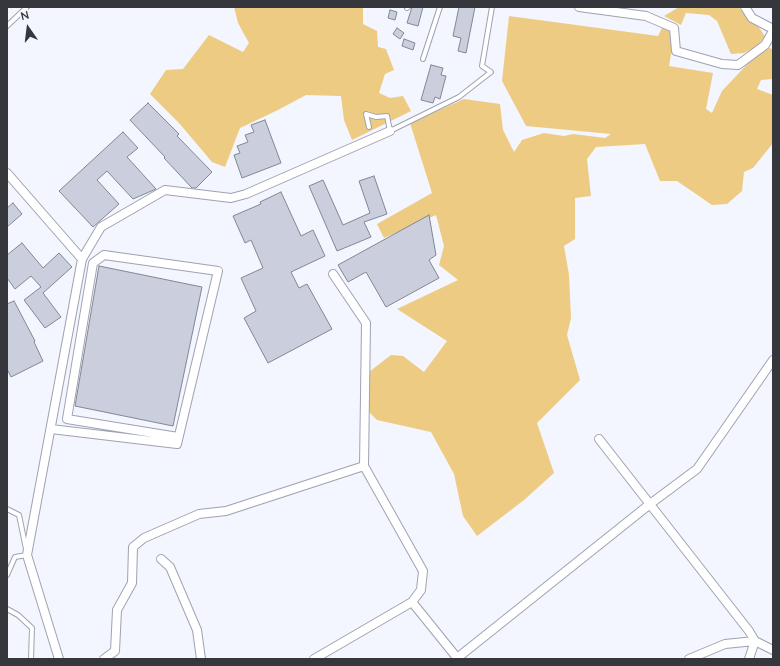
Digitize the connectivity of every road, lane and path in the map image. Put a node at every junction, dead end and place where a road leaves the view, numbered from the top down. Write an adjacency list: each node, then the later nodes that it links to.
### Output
1 (27, 7): 6 (lane)
2 (440, 7): 8 (lane)
3 (492, 7): 10 (lane)
4 (579, 7): 7 (street)
5 (745, 7): 7 (street)
6 (7, 26)
7 (773, 30)
8 (423, 59)
9 (369, 127): 10 (lane)
10 (390, 131): 12 (street)
11 (7, 173): 12 (street)
12 (82, 259): 15 (street)
13 (333, 274): 18 (street)
14 (773, 360): 19 (street)
15 (51, 429): 16 (street); 21 (street)
16 (178, 437): 16 (street)
17 (599, 439): 19 (street)
18 (364, 466): 24 (street); 30 (street)
19 (650, 504): 26 (street); 33 (street)
20 (7, 510): 21 (lane)
21 (27, 555): 23 (lane); 29 (street)
22 (161, 559): 31 (street)
23 (7, 575)
24 (412, 602): 32 (street); 33 (street)
25 (7, 609): 28 (lane)
26 (755, 641): 27 (street); 34 (street); 35 (street)
27 (773, 650)
28 (30, 659)
29 (60, 659)
30 (104, 659)
31 (201, 659)
32 (314, 659)
33 (457, 659)
34 (689, 659)
35 (749, 659)

